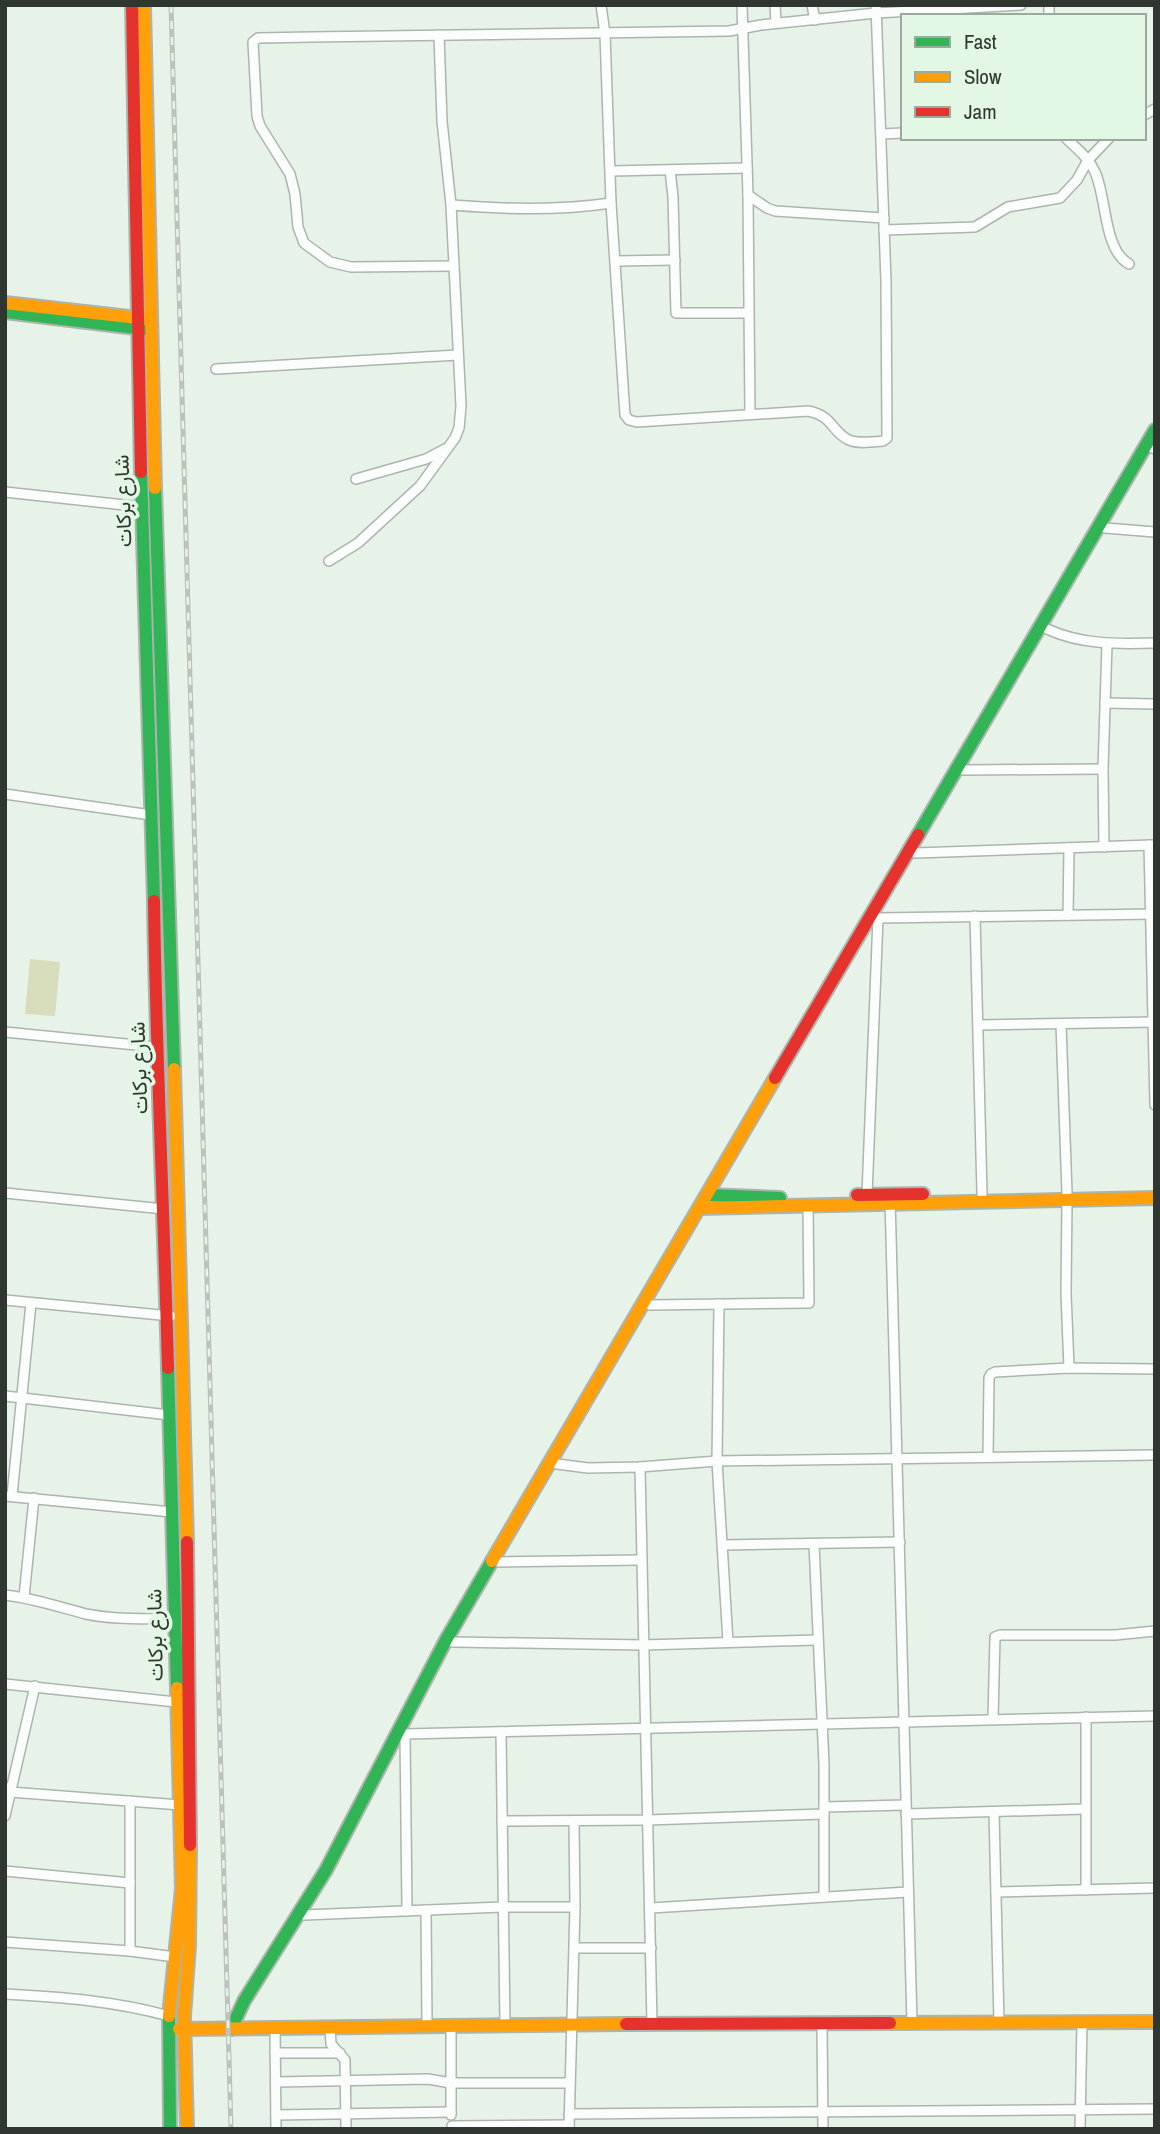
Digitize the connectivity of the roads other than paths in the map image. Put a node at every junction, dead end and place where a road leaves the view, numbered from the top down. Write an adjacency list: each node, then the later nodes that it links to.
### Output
1 (132, 5): 34 (street, شارع بركات)
2 (144, 5): 34 (street, شارع بركات)
3 (601, 5): 13 (street)
4 (742, 5): 11 (street)
5 (775, 5): 10 (street)
6 (812, 5): 9 (street)
7 (1021, 5): 8 (street)
8 (876, 9): 9 (street); 15 (street)
9 (815, 20): 10 (street)
10 (776, 23): 11 (street)
11 (743, 30): 13 (street); 19 (street)
12 (439, 34): 13 (street); 24 (street); 30 (street)
13 (605, 34): 21 (street)
14 (901, 133): 15 (street)
15 (881, 134): 25 (street)
16 (1068, 140): 18 (street)
17 (1107, 140): 18 (street)
18 (1088, 160): 26 (street); 29 (street)
19 (747, 168): 20 (street); 22 (street)
20 (670, 170): 21 (street); 27 (street)
21 (611, 171): 23 (street)
22 (748, 195): 25 (street); 33 (street)
23 (611, 203): 24 (street); 28 (street)
24 (451, 205): 30 (street)
25 (884, 218): 26 (street)
26 (884, 230): 37 (street)
27 (675, 260): 28 (street); 33 (street)
28 (616, 261): 37 (street)
29 (1129, 264)
30 (454, 266): 35 (street)
31 (5, 303): 34 (street)
32 (5, 312): 34 (street)
33 (748, 313): 37 (street)
34 (145, 324): 43 (street, شارع بركات); 87 (street, شارع بركات)
35 (458, 355): 36 (street); 39 (street)
36 (216, 369)
37 (750, 414)
38 (1155, 430): 47 (street)
39 (449, 446): 41 (street); 46 (street)
40 (1154, 447): 44 (street)
41 (356, 479)
42 (5, 492): 43 (street)
43 (143, 507): 56 (street, شارع بركات)
44 (1105, 528): 45 (street); 47 (street)
45 (1155, 532)
46 (329, 561)
47 (1079, 565): 48 (street); 74 (street)
48 (1047, 629): 50 (street); 54 (street)
49 (1155, 643): 50 (street)
50 (1107, 644): 51 (street)
51 (1105, 703): 52 (street); 53 (street)
52 (1155, 704)
53 (1103, 769): 54 (street); 58 (street)
54 (964, 770): 60 (street)
55 (5, 794): 56 (street)
56 (151, 815): 69 (street, شارع بركات)
57 (1152, 845): 58 (street); 61 (street)
58 (1104, 847): 59 (street)
59 (1069, 848): 60 (street); 62 (street)
60 (916, 853): 64 (street)
61 (1153, 914): 62 (street); 65 (street)
62 (1069, 915): 63 (street)
63 (975, 916): 64 (street); 67 (street)
64 (878, 918): 74 (street); 75 (street)
65 (1153, 1022): 66 (street); 70 (street)
66 (1061, 1024): 67 (street); 76 (street)
67 (979, 1025): 73 (street)
68 (5, 1032): 69 (street)
69 (156, 1046): 81 (street, شارع بركات)
70 (1155, 1105)
71 (1155, 1190): 76 (street)
72 (5, 1194): 81 (street)
73 (982, 1194): 76 (street); 78 (street)
74 (711, 1195): 75 (street); 80 (street)
75 (867, 1195): 78 (street)
76 (1067, 1197): 77 (street); 78 (street); 88 (street)
77 (1155, 1198)
78 (890, 1199): 79 (street); 95 (street)
79 (808, 1205): 80 (street); 84 (street)
80 (703, 1208): 85 (street); 126 (street)
81 (164, 1209): 86 (street, شارع بركات)
82 (5, 1300): 83 (street)
83 (31, 1303): 86 (street); 91 (street)
84 (719, 1304): 85 (street); 96 (street)
85 (650, 1306): 97 (street)
86 (167, 1316): 87 (street); 92 (street, شارع بركات)
87 (181, 1317): 170 (street, شارع بركات)
88 (1069, 1368): 89 (street); 94 (street)
89 (1155, 1369)
90 (5, 1396): 91 (street)
91 (23, 1397): 92 (street); 99 (street)
92 (169, 1415): 101 (street, شارع بركات)
93 (1155, 1455): 94 (street)
94 (988, 1457): 95 (street)
95 (898, 1458): 96 (street); 102 (street)
96 (716, 1461): 98 (street); 104 (street)
97 (557, 1464): 98 (street); 106 (street)
98 (640, 1467): 105 (street)
99 (9, 1496): 100 (street)
100 (34, 1498): 101 (street); 108 (street)
101 (172, 1512): 109 (street, شارع بركات)
102 (900, 1542): 103 (street); 121 (street)
103 (814, 1544): 104 (street); 111 (street)
104 (723, 1545): 113 (street)
105 (641, 1560): 106 (street); 114 (street)
106 (499, 1562): 112 (street)
107 (5, 1595): 108 (street)
108 (24, 1597): 109 (street)
109 (174, 1619): 117 (street, شارع بركات)
110 (1155, 1631): 120 (street)
111 (818, 1640): 113 (street); 122 (street)
112 (453, 1642): 114 (street); 125 (street)
113 (728, 1642): 114 (street)
114 (643, 1645): 123 (street)
115 (5, 1684): 116 (street)
116 (35, 1686): 117 (street); 127 (street)
117 (176, 1702): 129 (street, شارع بركات)
118 (1155, 1716): 119 (street)
119 (1086, 1717): 120 (street); 130 (street)
120 (993, 1718): 121 (street)
121 (904, 1723): 122 (street); 131 (street)
122 (822, 1725): 123 (street); 132 (street)
123 (645, 1730): 124 (street); 135 (street)
124 (501, 1732): 125 (street); 136 (street)
125 (405, 1734): 126 (street); 149 (street)
126 (384, 1767): 150 (street); 171 (street)
127 (8, 1790): 128 (street); 134 (street)
128 (130, 1801): 129 (street); 139 (street)
129 (180, 1805): 155 (street, شارع بركات)
130 (1085, 1809): 133 (street); 141 (street)
131 (906, 1810): 132 (street); 133 (street); 142 (street)
132 (824, 1811): 135 (street); 144 (street)
133 (994, 1812): 143 (street)
134 (5, 1816)
135 (648, 1820): 137 (street); 147 (street)
136 (502, 1821): 137 (street); 145 (street)
137 (574, 1821): 146 (street)
138 (5, 1871): 139 (street)
139 (130, 1883): 154 (street)
140 (1155, 1888): 141 (street)
141 (1086, 1890): 143 (street)
142 (908, 1892): 144 (street); 161 (street)
143 (996, 1892): 158 (street)
144 (824, 1897): 147 (street)
145 (502, 1907): 146 (street); 148 (street); 165 (street)
146 (575, 1907): 152 (street)
147 (650, 1908): 153 (street)
148 (426, 1910): 149 (street); 166 (street)
149 (407, 1911): 150 (street)
150 (304, 1915): 171 (street)
151 (5, 1942): 154 (street)
152 (575, 1948): 153 (street); 162 (street)
153 (651, 1948): 163 (street)
154 (130, 1951): 155 (street)
155 (175, 1957): 157 (street, شارع بركات)
156 (5, 1994): 157 (street)
157 (169, 2016): 172 (street, شارع بركات)
158 (999, 2022): 159 (street); 161 (street)
159 (1082, 2022): 160 (street); 179 (street)
160 (1155, 2022)
161 (912, 2023): 164 (street)
162 (571, 2024): 163 (street); 165 (street); 178 (street)
163 (652, 2024): 164 (street)
164 (822, 2024): 183 (street)
165 (505, 2025): 167 (street)
166 (427, 2026): 167 (street); 169 (street)
167 (452, 2026): 177 (street)
168 (275, 2028): 169 (street); 171 (street); 173 (street)
169 (330, 2028): 174 (street)
170 (184, 2029): 171 (street); 172 (street); 189 (street, شارع بركات)
171 (236, 2029)
172 (169, 2030): 188 (street, شارع بركات)
173 (275, 2053): 174 (street); 176 (street)
174 (341, 2053): 175 (street)
175 (346, 2081): 176 (street); 177 (street); 182 (street)
176 (276, 2082): 185 (street)
177 (452, 2083): 178 (street); 181 (street)
178 (570, 2083): 184 (street)
179 (1081, 2109): 180 (street); 183 (street); 193 (street)
180 (1155, 2109)
181 (451, 2112): 182 (street); 186 (street)
182 (346, 2113): 185 (street); 191 (street)
183 (823, 2113): 184 (street); 192 (street)
184 (569, 2114): 187 (street)
185 (276, 2115): 190 (street)
186 (452, 2127): 187 (street)
187 (569, 2127)
188 (170, 2129)
189 (187, 2129)
190 (276, 2129)
191 (346, 2129)
192 (823, 2129)
193 (1080, 2129)

